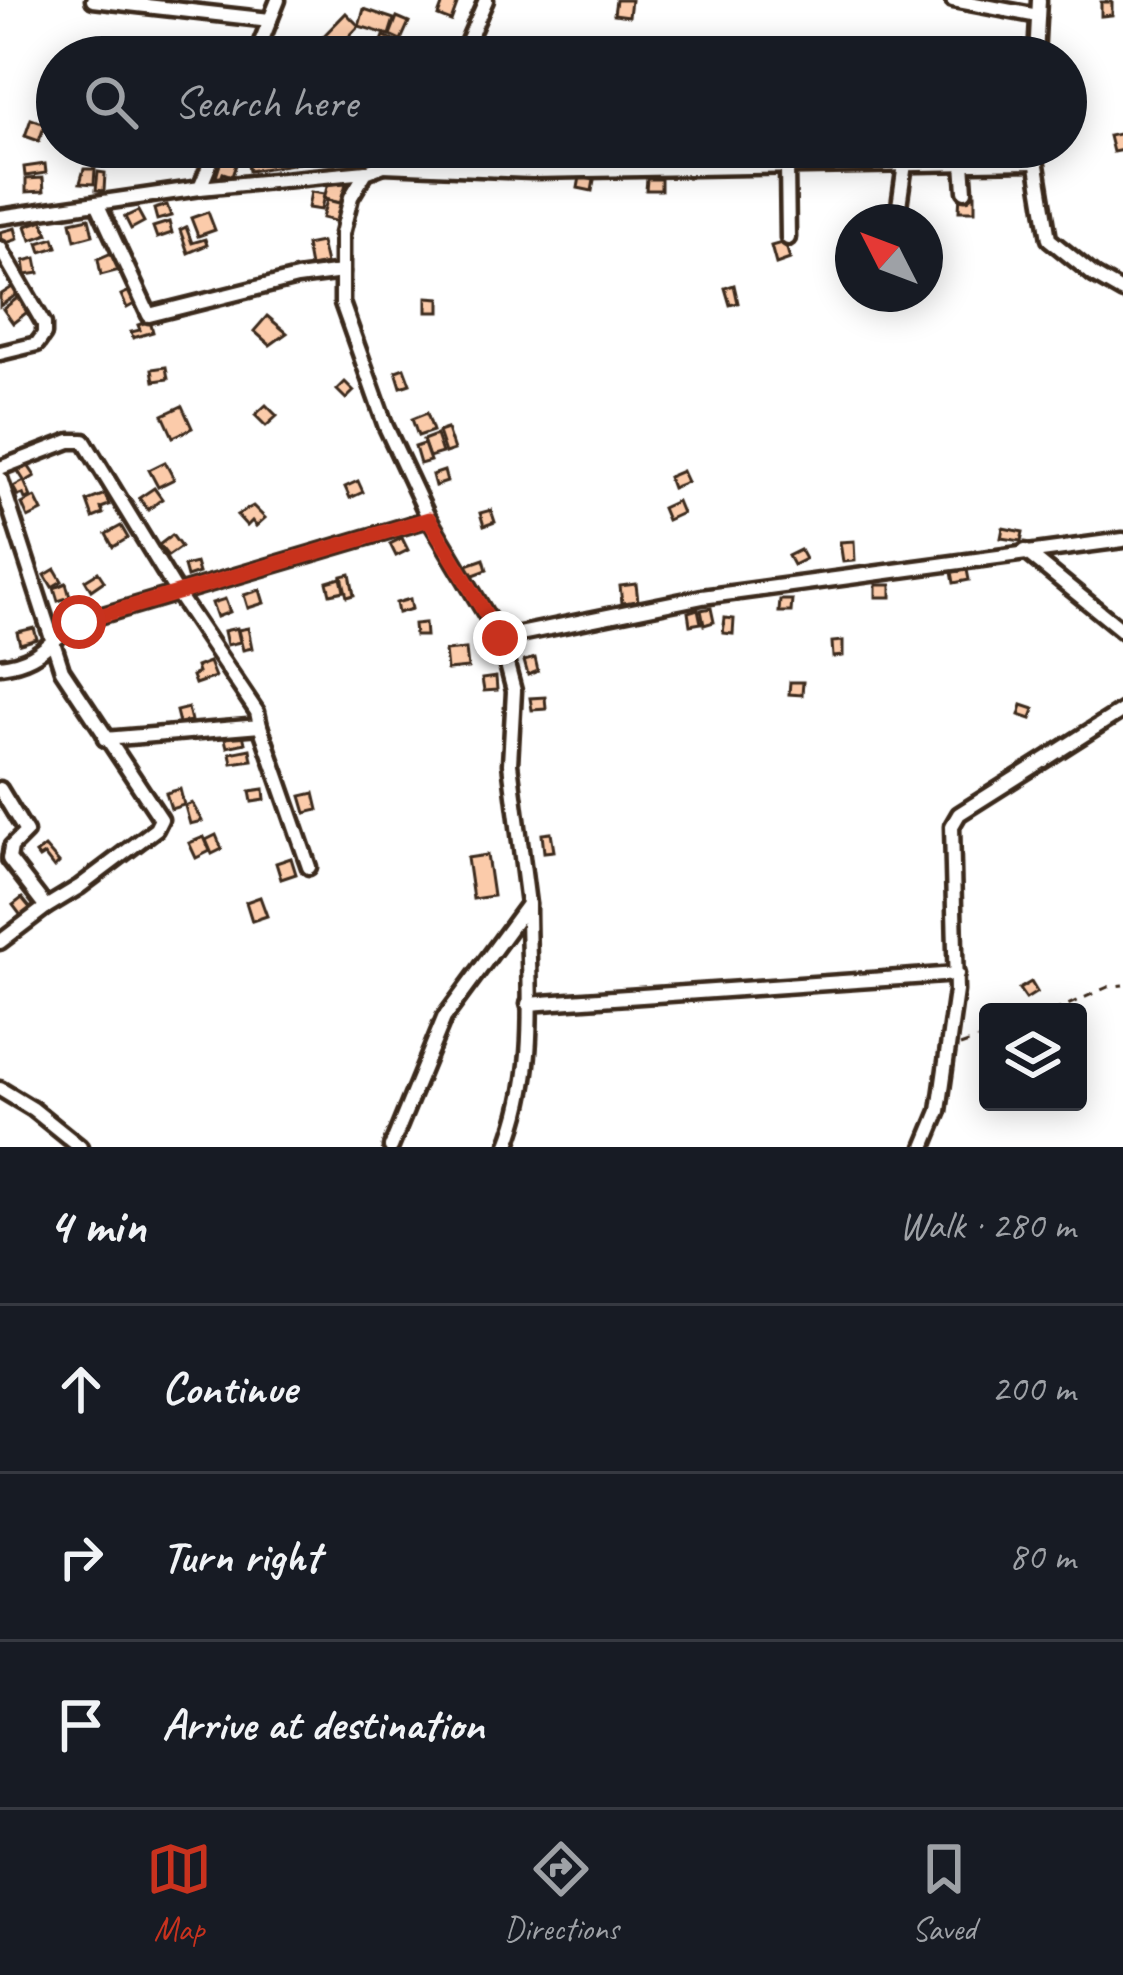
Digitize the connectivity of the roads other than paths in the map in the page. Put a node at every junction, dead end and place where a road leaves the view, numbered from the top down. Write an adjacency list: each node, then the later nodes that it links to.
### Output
1 (93, 0): 7 (street)
2 (278, 0): 7 (street)
3 (486, 0): 9 (street)
4 (953, 0): 6 (street)
5 (1039, 0): 6 (street)
6 (1038, 16): 10 (street)
7 (270, 20): 8 (street)
8 (264, 36)
9 (470, 36)
10 (1037, 36)
11 (209, 168): 20 (street)
12 (376, 168): 19 (street)
13 (458, 168): 14 (street)
14 (686, 168)
15 (788, 168): 25 (street)
16 (904, 168): 23 (street)
17 (963, 168): 21 (street)
18 (1036, 168): 28 (street)
19 (366, 172): 20 (street); 27 (street)
20 (200, 188): 22 (street)
21 (965, 191)
22 (97, 203): 24 (street); 27 (street)
23 (899, 204)
24 (0, 217)
25 (788, 238)
26 (0, 248): 29 (street)
27 (342, 272): 32 (street)
28 (1123, 292)
29 (0, 352)
30 (0, 468): 35 (street)
31 (0, 478): 38 (street)
32 (429, 519): 35 (street); 37 (street)
33 (1123, 540): 34 (street)
34 (1025, 551): 36 (street); 37 (street)
35 (179, 596): 38 (street); 41 (street)
36 (1123, 631)
37 (500, 638): 45 (street)
38 (55, 643): 39 (street); 42 (street)
39 (0, 666)
40 (1123, 710): 48 (street)
41 (260, 725): 42 (street); 44 (street)
42 (105, 739): 46 (street)
43 (0, 789): 46 (street)
44 (309, 867)
45 (528, 904): 49 (street); 52 (street)
46 (46, 907): 47 (street)
47 (0, 942)
48 (957, 974): 49 (street); 54 (street)
49 (528, 1004): 53 (street)
50 (0, 1089): 51 (street)
51 (80, 1147)
52 (391, 1147)
53 (507, 1147)
54 (924, 1147)

